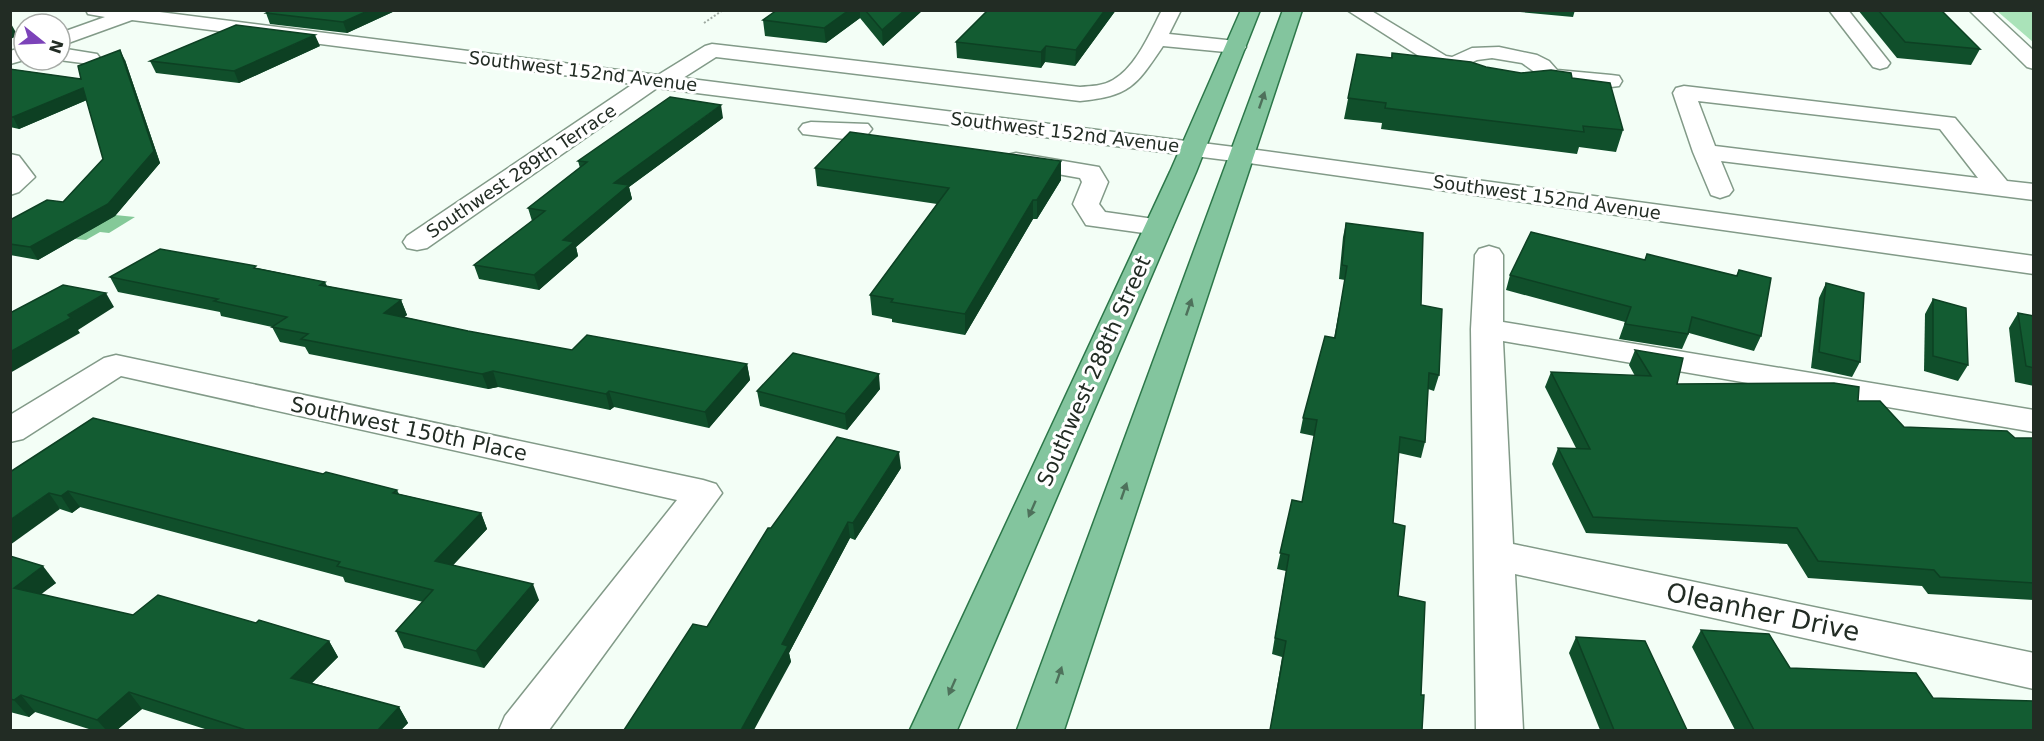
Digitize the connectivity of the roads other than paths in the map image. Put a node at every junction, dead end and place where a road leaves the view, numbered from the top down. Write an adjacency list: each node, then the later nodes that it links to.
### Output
1 (95, 10): 8 (street, Southwest 152nd Avenue)
2 (1172, 10): 10 (street, Southwest 289th Terrace)
3 (1251, 10): 11 (main road, Southwest 288th Street)
4 (1293, 10): 25 (main road, one-way to 4)
5 (1356, 10): 16 (street)
6 (1838, 10): 14 (street)
7 (1978, 10): 15 (street)
8 (128, 15): 9 (street); 19 (street, Southwest 152nd Avenue)
9 (72, 35)
10 (1157, 39): 11 (street); 17 (street, Southwest 289th Terrace)
11 (1236, 47): 23 (main road, Southwest 288th Street)
12 (72, 56): 13 (street)
13 (90, 58)
14 (1880, 63)
15 (2034, 63)
16 (1460, 64): 18 (street); 18 (street)
17 (916, 75): 19 (street, Southwest 289th Terrace); 21 (street)
18 (1547, 76): 20 (street)
19 (659, 81): 21 (street, Southwest 152nd Avenue); 33 (street, Southwest 289th Terrace)
20 (1611, 81)
21 (879, 109): 22 (street); 23 (street, Southwest 152nd Avenue)
22 (811, 129)
23 (1193, 149): 25 (street, Southwest 152nd Avenue); 32 (main road, Southwest 288th Street)
24 (1705, 152): 29 (street); 29 (street); 30 (street)
25 (1242, 155): 35 (street, Southwest 152nd Avenue); 43 (main road, one-way to 25)
26 (997, 157): 32 (street)
27 (10, 161): 28 (street)
28 (10, 188)
29 (1999, 188): 31 (street)
30 (1720, 190)
31 (2034, 192)
32 (1158, 227): 42 (main road, Southwest 288th Street, one-way to 42)
33 (417, 242)
34 (1489, 255): 36 (street)
35 (2034, 265)
36 (1487, 329): 37 (street); 39 (street)
37 (2034, 421)
38 (10, 431): 41 (street, Southwest 150th Place)
39 (1493, 554): 40 (street, Oleanher Drive); 44 (street)
40 (2034, 671)
41 (522, 730)
42 (933, 730)
43 (1040, 730)
44 (1499, 730)

